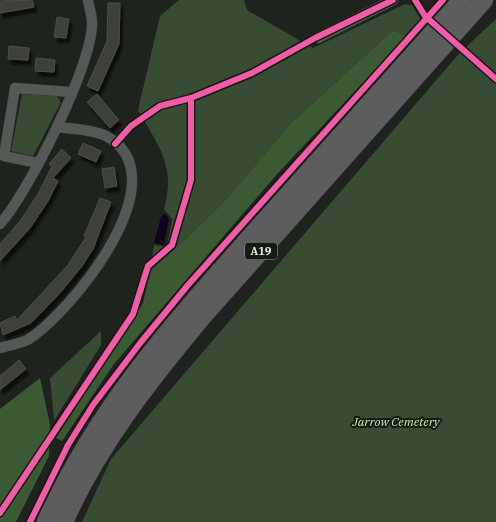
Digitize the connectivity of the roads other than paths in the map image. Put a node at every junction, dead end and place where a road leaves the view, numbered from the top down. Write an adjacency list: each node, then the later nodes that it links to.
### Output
1 (88, 0): 9 (street)
2 (393, 0): 7 (street)
3 (454, 0): 8 (highway)
4 (462, 0): 8 (highway, A19)
5 (484, 0): 8 (highway, A19)
6 (496, 0): 8 (highway)
7 (318, 38)
8 (414, 66): 14 (highway, A19); 15 (highway, A19)
9 (71, 92): 10 (street); 11 (street)
10 (57, 127): 11 (street); 13 (street)
11 (38, 163): 12 (street)
12 (0, 224)
13 (0, 348)
14 (46, 522)
15 (64, 522)

